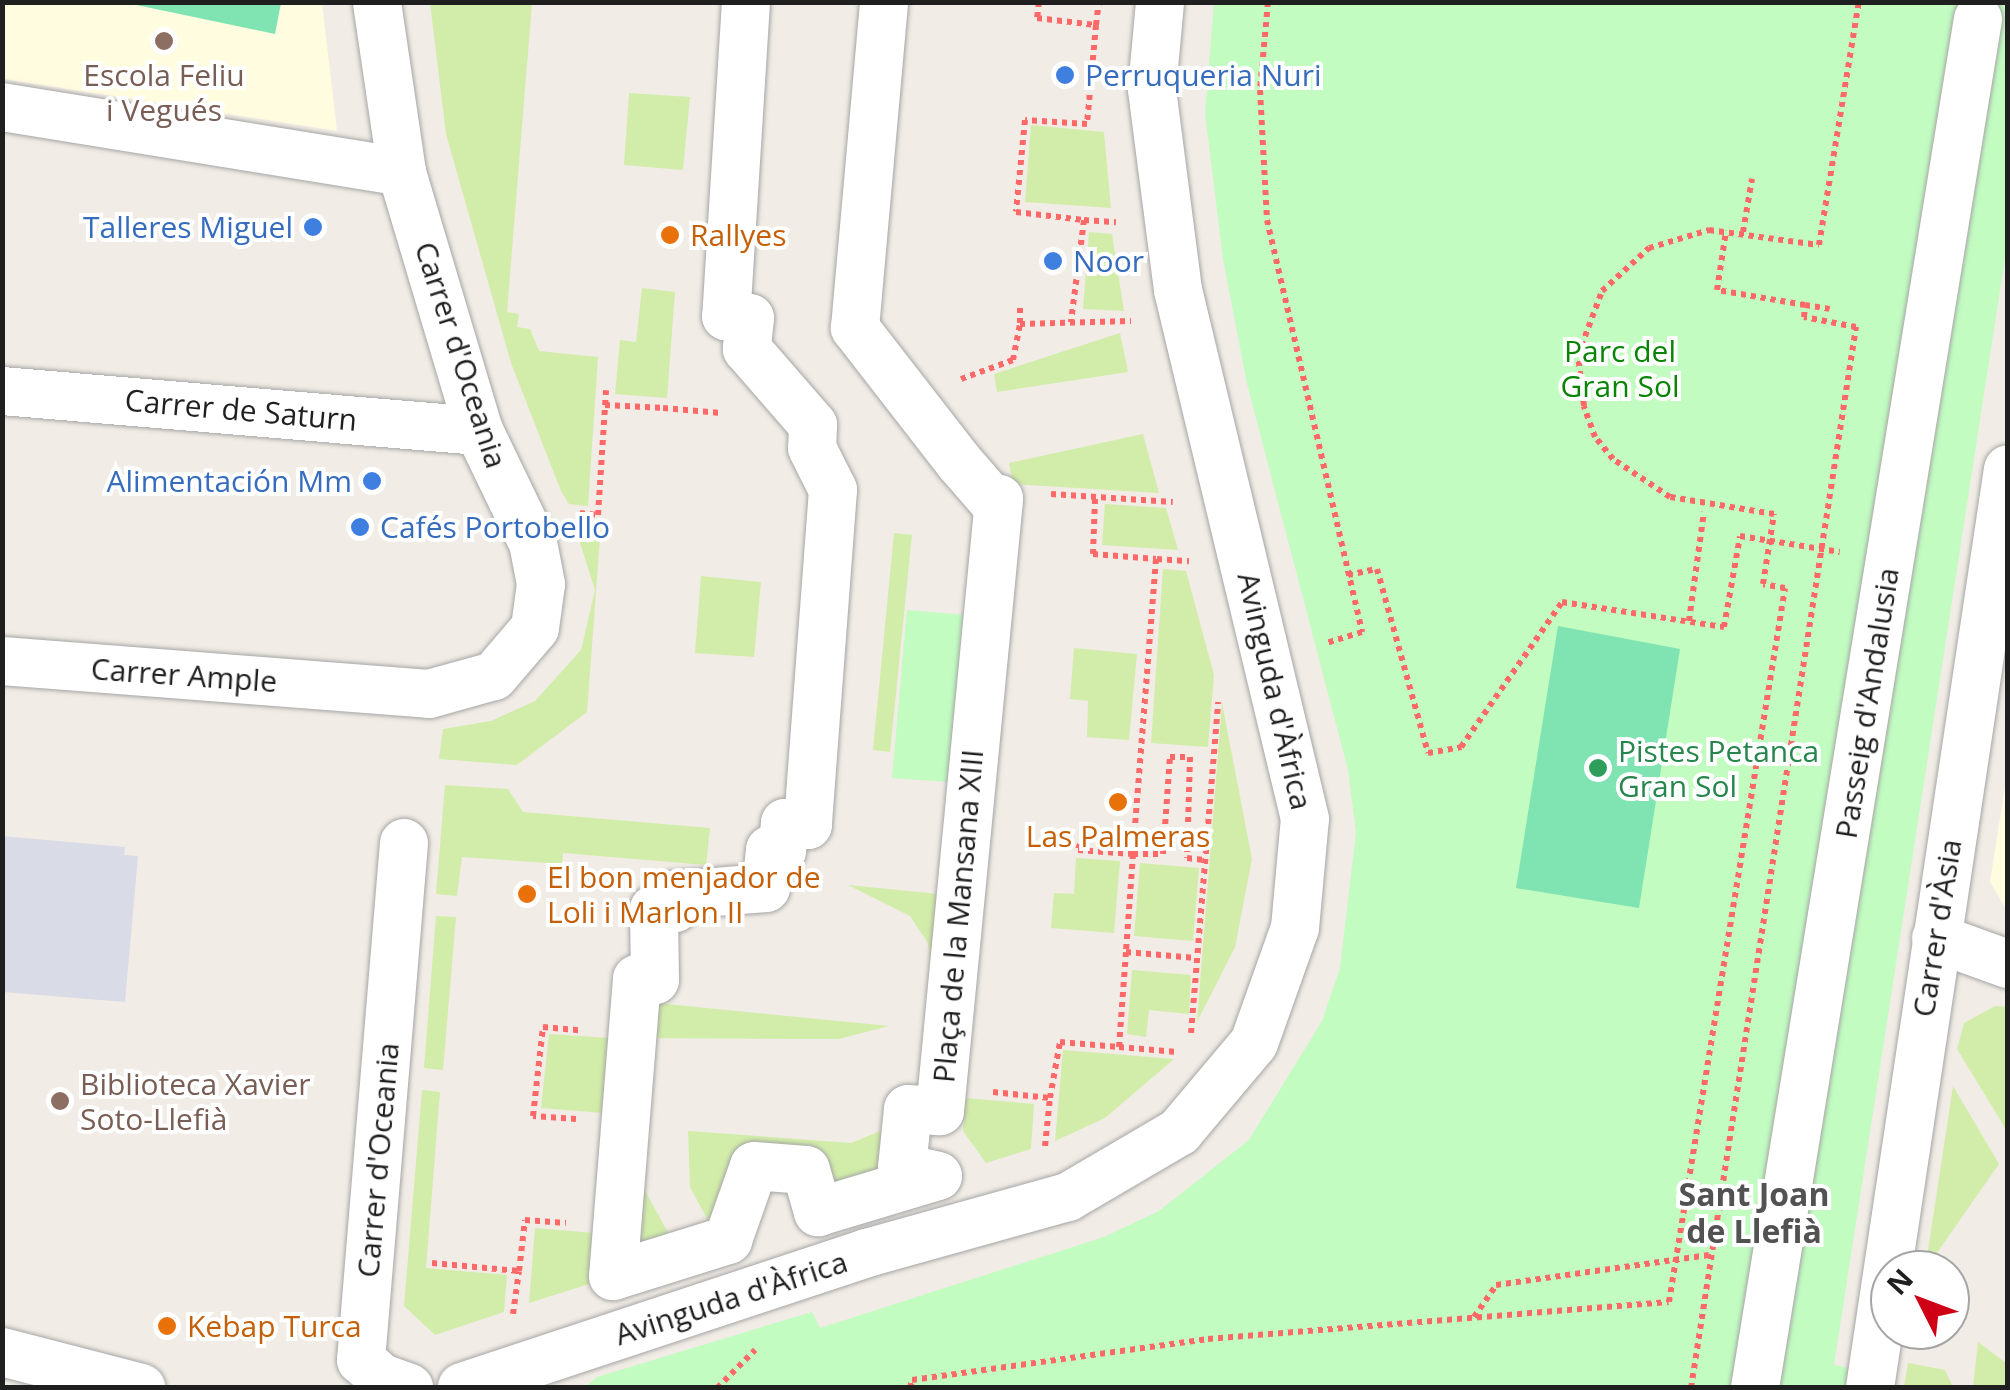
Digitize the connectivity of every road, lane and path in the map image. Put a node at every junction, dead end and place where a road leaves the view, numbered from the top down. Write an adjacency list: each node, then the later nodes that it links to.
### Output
1 (377, 2): 14 (street, Carrer d'Oceania)
2 (746, 2): 3 (street, Plaça de la Mansana XIII)
3 (884, 2)
4 (1039, 2): 10 (path)
5 (1098, 2): 11 (path)
6 (1160, 2): 71 (street, Avinguda d'Àfrica)
7 (1268, 2): 44 (path)
8 (1859, 2): 19 (path)
9 (1978, 18): 78 (street, Passeig d'Andalusia)
10 (1045, 20): 11 (path); 12 (path)
11 (1096, 25): 16 (path)
12 (1044, 31)
13 (2, 107): 14 (street)
14 (402, 172): 31 (street, Carrer d'Oceania)
15 (1752, 179): 19 (path)
16 (1084, 220): 17 (path); 24 (path)
17 (1122, 222)
18 (1726, 230): 19 (path); 20 (path); 38 (path)
19 (1743, 232)
20 (1805, 305): 22 (path); 63 (path)
21 (1020, 308): 25 (path)
22 (1830, 308)
23 (1138, 320): 24 (path)
24 (1071, 322): 25 (path)
25 (1020, 324): 26 (path)
26 (981, 372)
27 (2, 390): 31 (street, Carrer de Saturn)
28 (606, 390): 29 (path)
29 (604, 405): 30 (path); 37 (path)
30 (721, 413)
31 (478, 430): 49 (street, Carrer d'Oceania)
32 (2008, 469): 54 (street, Carrer d'Àsia)
33 (1042, 492): 34 (path)
34 (1095, 499): 35 (path); 40 (path)
35 (1180, 502)
36 (1704, 512): 45 (path)
37 (598, 515)
38 (1769, 540): 39 (path); 45 (path); 64 (path)
39 (1812, 547)
40 (1103, 554): 41 (path); 43 (path)
41 (1156, 559): 42 (path); 52 (path)
42 (1195, 562)
43 (1102, 567)
44 (1348, 575): 45 (path); 46 (path)
45 (1688, 621)
46 (1326, 642)
47 (2, 661): 49 (street, Carrer Ample)
48 (1220, 685): 53 (path)
49 (365, 688)
50 (404, 843): 73 (street, Carrer d'Oceania)
51 (1080, 844): 52 (path)
52 (1132, 854): 53 (path); 55 (path)
53 (1204, 860): 56 (path)
54 (1936, 938): 57 (street); 79 (street, Carrer d'Àsia)
55 (1126, 952): 56 (path); 58 (path)
56 (1196, 958): 58 (path)
57 (2008, 964)
58 (1119, 1046): 60 (path)
59 (976, 1090): 60 (path)
60 (1050, 1098): 61 (path)
61 (1044, 1153)
62 (572, 1224): 66 (path)
63 (1709, 1255): 64 (path); 77 (path)
64 (1676, 1260): 68 (path); 68 (path)
65 (432, 1263): 66 (path)
66 (519, 1271): 67 (path)
67 (513, 1318)
68 (1474, 1318): 76 (path)
69 (754, 1350): 75 (path)
70 (2, 1352): 72 (street)
71 (463, 1387): 74 (street, Avinguda d'Àfrica)
72 (141, 1388)
73 (409, 1388)
74 (422, 1388)
75 (717, 1388)
76 (910, 1388)
77 (1691, 1388)
78 (1755, 1388)
79 (1870, 1388)

